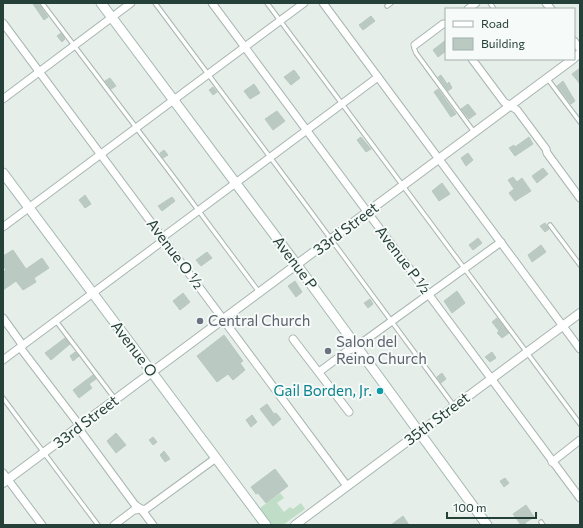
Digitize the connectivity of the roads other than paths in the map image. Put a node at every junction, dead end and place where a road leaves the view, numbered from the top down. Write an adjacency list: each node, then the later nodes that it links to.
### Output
1 (42, 3): 15 (lane)
2 (102, 3): 11 (main road, Avenue P)
3 (131, 3): 11 (street)
4 (155, 3): 21 (lane)
5 (212, 3): 17 (street, Avenue P ½)
6 (267, 3): 12 (lane)
7 (304, 3): 12 (street)
8 (323, 3): 22 (street)
9 (391, 3): 10 (lane)
10 (387, 6)
11 (112, 17): 15 (street); 25 (main road, Avenue P)
12 (280, 21): 17 (street); 26 (lane)
13 (3, 23): 20 (street, Avenue O ½)
14 (445, 24): 16 (street)
15 (74, 45): 20 (street); 29 (lane)
16 (415, 45): 31 (lane)
17 (245, 47): 21 (street); 30 (street, Avenue P ½)
18 (473, 60): 27 (street)
19 (570, 60): 23 (street, 33rd Street)
20 (39, 71): 24 (street); 32 (street, Avenue O ½)
21 (209, 74): 25 (street); 33 (lane)
22 (378, 77): 26 (street); 34 (street)
23 (547, 78): 27 (street, 33rd Street); 28 (lane)
24 (3, 99)
25 (173, 100): 29 (street); 36 (main road, Avenue P)
26 (342, 103): 30 (street); 37 (lane)
27 (510, 106): 31 (street, 33rd Street); 38 (street)
28 (580, 122)
29 (137, 128): 32 (street); 40 (lane)
30 (306, 130): 33 (street); 41 (street, Avenue P ½)
31 (474, 133): 34 (street, 33rd Street)
32 (101, 154): 39 (street); 44 (street, Avenue O ½)
33 (270, 156): 36 (street); 45 (lane)
34 (439, 159): 37 (street, 33rd Street); 46 (street)
35 (3, 173): 39 (main road, Avenue O)
36 (235, 182): 40 (street); 47 (main road, Avenue P)
37 (404, 186): 41 (street, 33rd Street); 49 (lane)
38 (580, 198)
39 (29, 208): 43 (street); 50 (main road, Avenue O)
40 (198, 210): 44 (street); 51 (lane)
41 (368, 212): 45 (street, 33rd Street); 52 (street, Avenue P ½)
42 (550, 224): 48 (lane)
43 (3, 227)
44 (162, 237): 50 (street); 55 (street, Avenue O ½)
45 (332, 239): 47 (street, 33rd Street); 57 (lane)
46 (501, 242): 49 (street); 58 (street)
47 (297, 265): 51 (street, 33rd Street); 61 (main road, Avenue P)
48 (580, 265)
49 (465, 268): 52 (street); 63 (lane)
50 (93, 293): 56 (street); 65 (main road, Avenue O)
51 (260, 293): 55 (street, 33rd Street)
52 (428, 295): 57 (street); 67 (street, Avenue P ½)
53 (580, 313): 58 (street, 35th Street)
54 (3, 318): 60 (street)
55 (224, 320): 65 (street, 33rd Street); 80 (street, Avenue O ½)
56 (56, 321): 60 (street); 69 (lane)
57 (392, 321): 61 (street); 70 (lane)
58 (562, 326): 62 (street); 63 (street, 35th Street)
59 (293, 339): 66 (street)
60 (22, 346): 64 (street); 73 (street)
61 (356, 347): 66 (street); 74 (main road, Avenue P)
62 (580, 350)
63 (527, 352): 67 (street, 35th Street); 72 (lane)
64 (3, 360)
65 (152, 372): 69 (street, 33rd Street); 77 (main road, Avenue O)
66 (319, 372): 71 (street)
67 (491, 379): 70 (street, 35th Street); 78 (street, Avenue P ½)
68 (3, 398): 76 (lane)
69 (116, 400): 73 (street, 33rd Street)
70 (454, 406): 74 (street, 35th Street)
71 (349, 412)
72 (580, 424)
73 (80, 426): 76 (street, 33rd Street); 82 (street)
74 (419, 432): 80 (street, 35th Street); 89 (main road, Avenue P)
75 (580, 440): 78 (street)
76 (44, 453): 79 (street, 33rd Street); 84 (lane)
77 (216, 458): 82 (street); 87 (main road, Avenue O)
78 (552, 462): 81 (street, Avenue P ½)
79 (5, 479): 83 (street)
80 (347, 486): 88 (street, 35th Street)
81 (580, 498)
82 (141, 509): 85 (street); 86 (street)
83 (42, 525)
84 (98, 525)
85 (114, 525)
86 (153, 525)
87 (266, 525)
88 (295, 525)
89 (487, 525)

